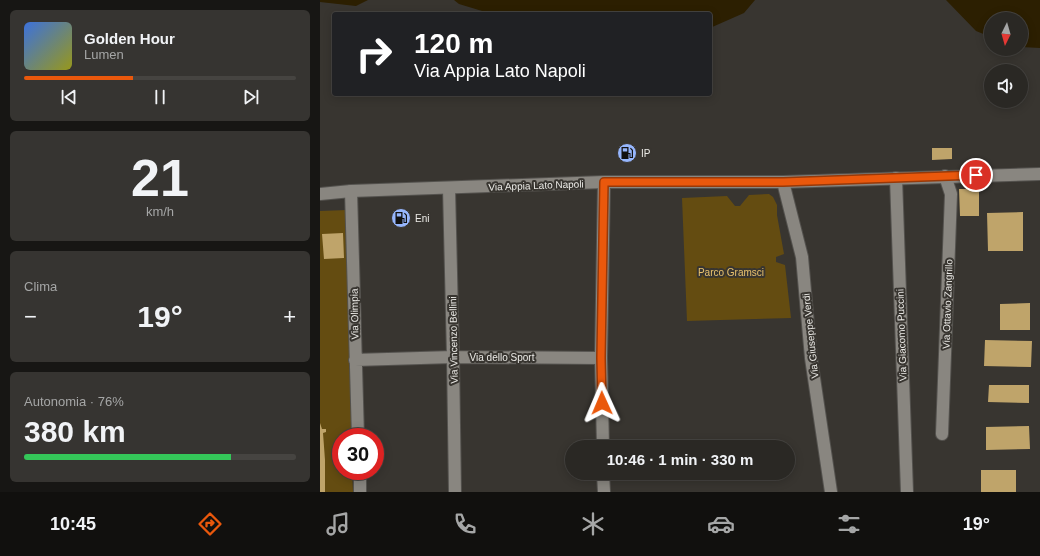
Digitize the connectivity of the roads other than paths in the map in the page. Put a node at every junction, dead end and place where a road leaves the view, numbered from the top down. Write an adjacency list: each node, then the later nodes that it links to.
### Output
1 (1040, 174): 2 (street, Via Appia Lato Napoli)
2 (945, 176): 3 (street, Via Appia Lato Napoli); 13 (street, Via Ottavio Zangrillo)
3 (896, 178): 5 (street, Via Appia Lato Napoli); 21 (street, Via Giacomo Puccini)
4 (604, 182): 5 (street, Via Appia Lato Napoli); 6 (street, Via Appia Lato Napoli); 10 (street)
5 (783, 182): 20 (street, Via Giuseppe Verdi)
6 (449, 188): 7 (street, Via Appia Lato Napoli); 9 (street, Via Vincenzo Bellini)
7 (351, 191): 8 (street, Via Appia Lato Napoli); 11 (street, Via Olimpia)
8 (320, 194)
9 (453, 357): 10 (street, Via dello Sport); 11 (street, Via dello Sport); 18 (street, Via Vincenzo Bellini)
10 (601, 358): 14 (street)
11 (355, 360): 12 (street, Via Olimpia)
12 (358, 428)
13 (942, 434)
14 (603, 440)
15 (360, 480): 17 (street)
16 (604, 480): 19 (street)
17 (360, 492)
18 (455, 492)
19 (604, 492)
20 (831, 492)
21 (907, 492)

